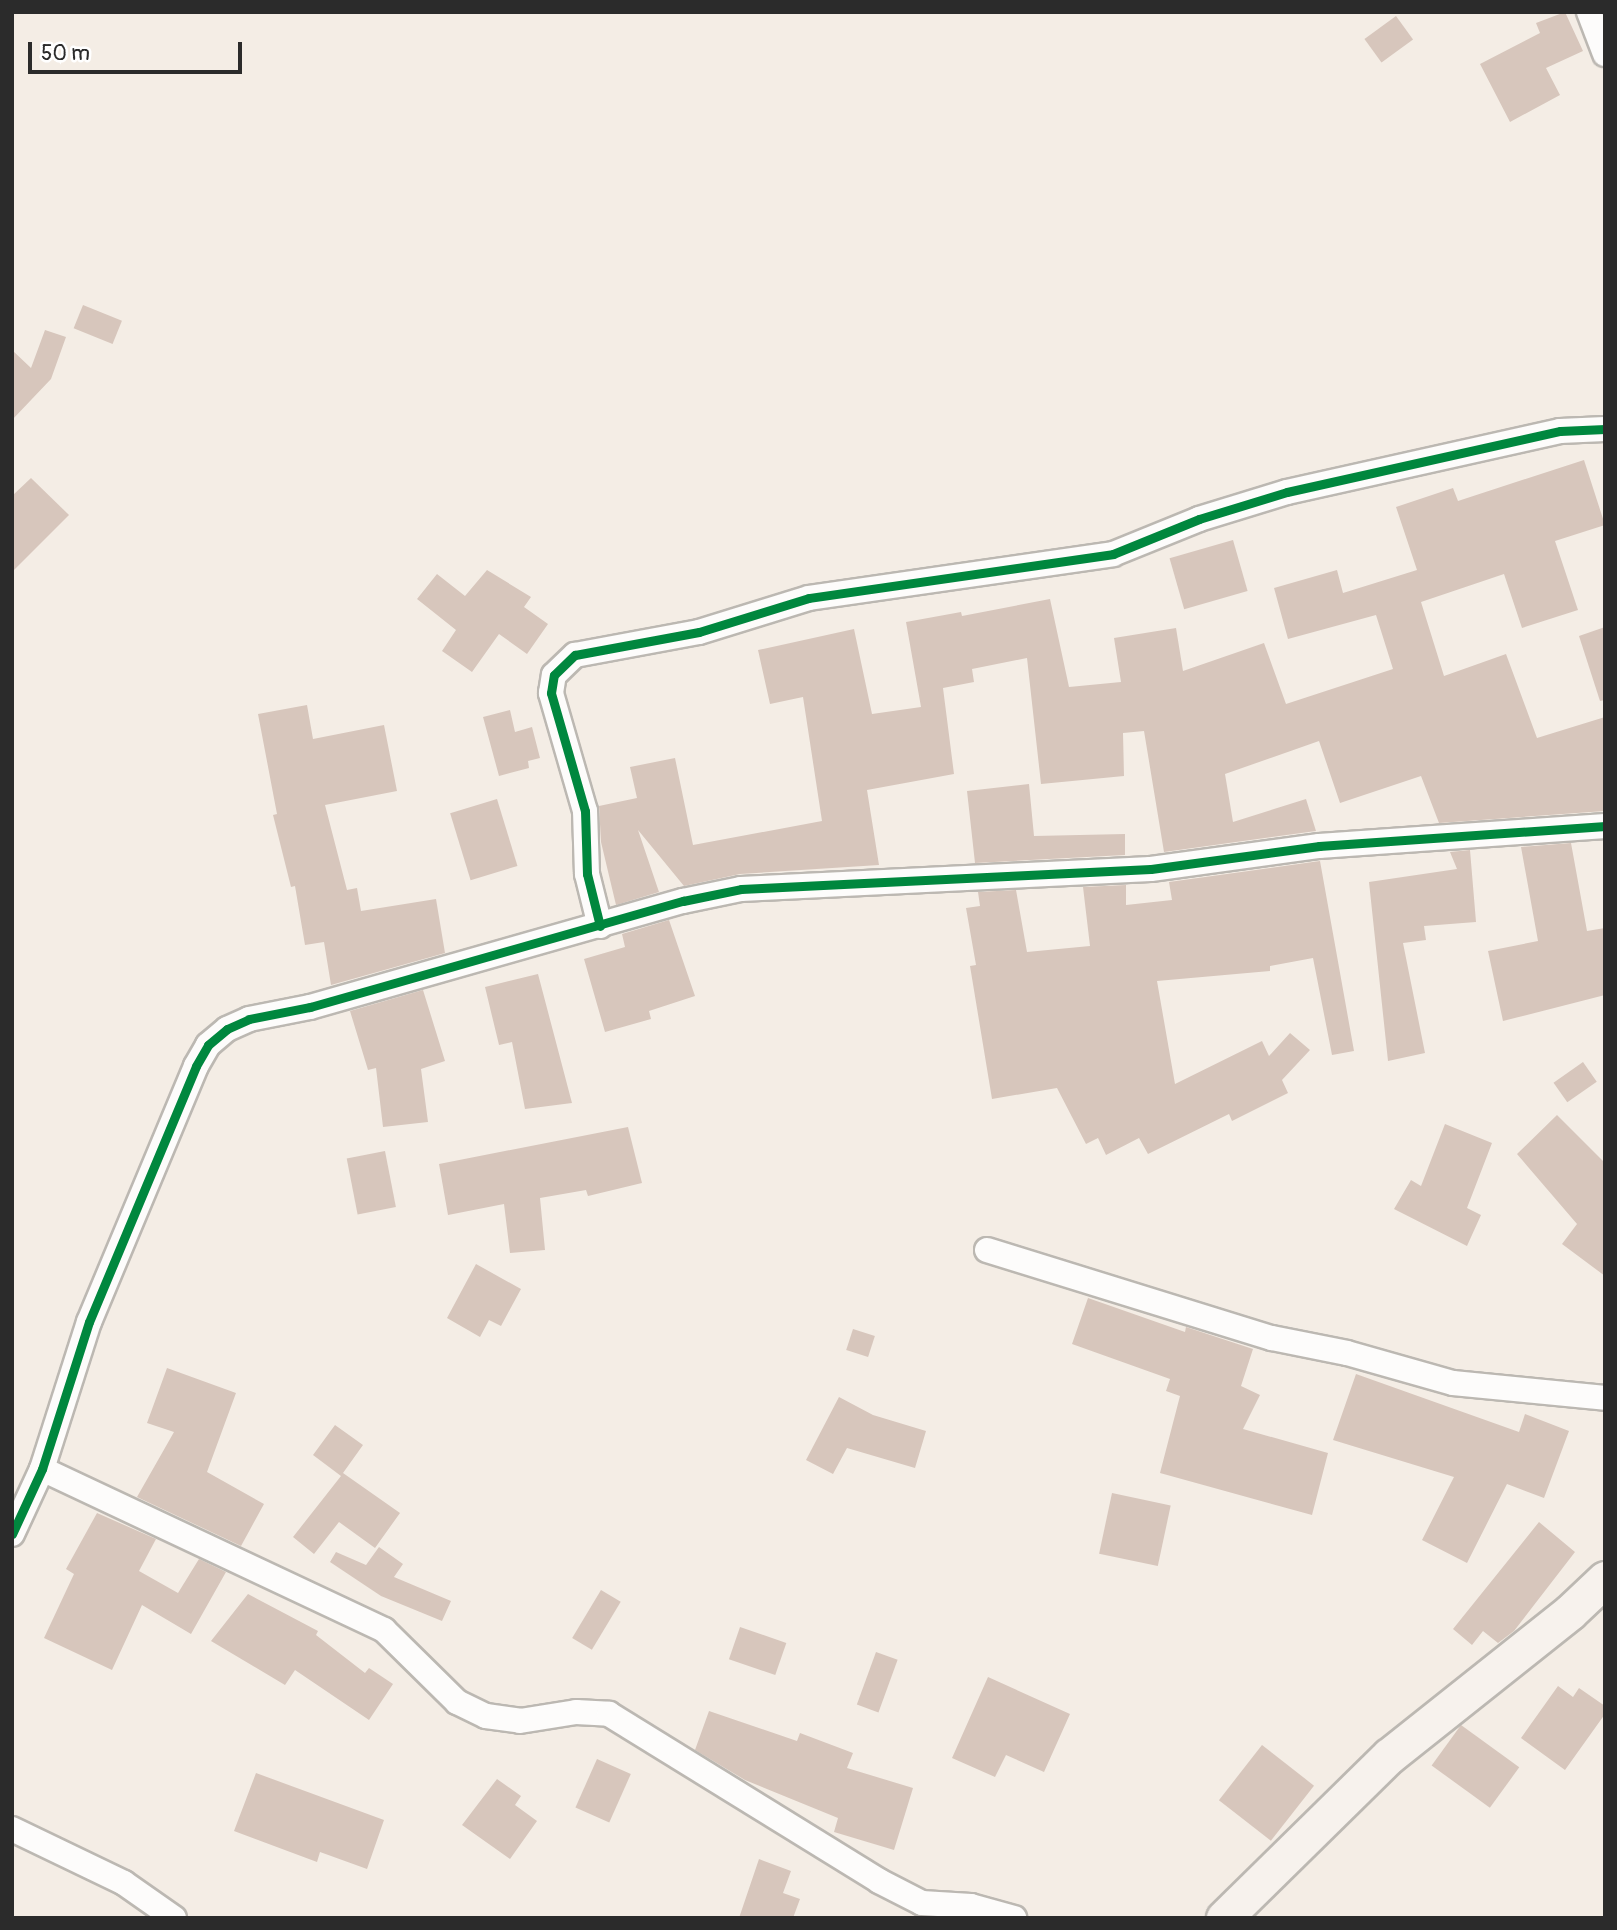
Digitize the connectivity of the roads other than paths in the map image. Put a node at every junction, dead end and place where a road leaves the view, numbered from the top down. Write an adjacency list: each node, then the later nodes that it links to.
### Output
1 (1589, 12): 2 (street)
2 (1605, 54)
3 (1603, 434): 5 (street)
4 (1605, 826): 5 (street)
5 (600, 926): 8 (street)
6 (987, 1250): 7 (street)
7 (1605, 1398)
8 (42, 1469): 9 (street); 13 (street)
9 (12, 1534)
10 (1605, 1579): 14 (street)
11 (12, 1829): 12 (street)
12 (174, 1918)
13 (1014, 1918)
14 (1224, 1918)

